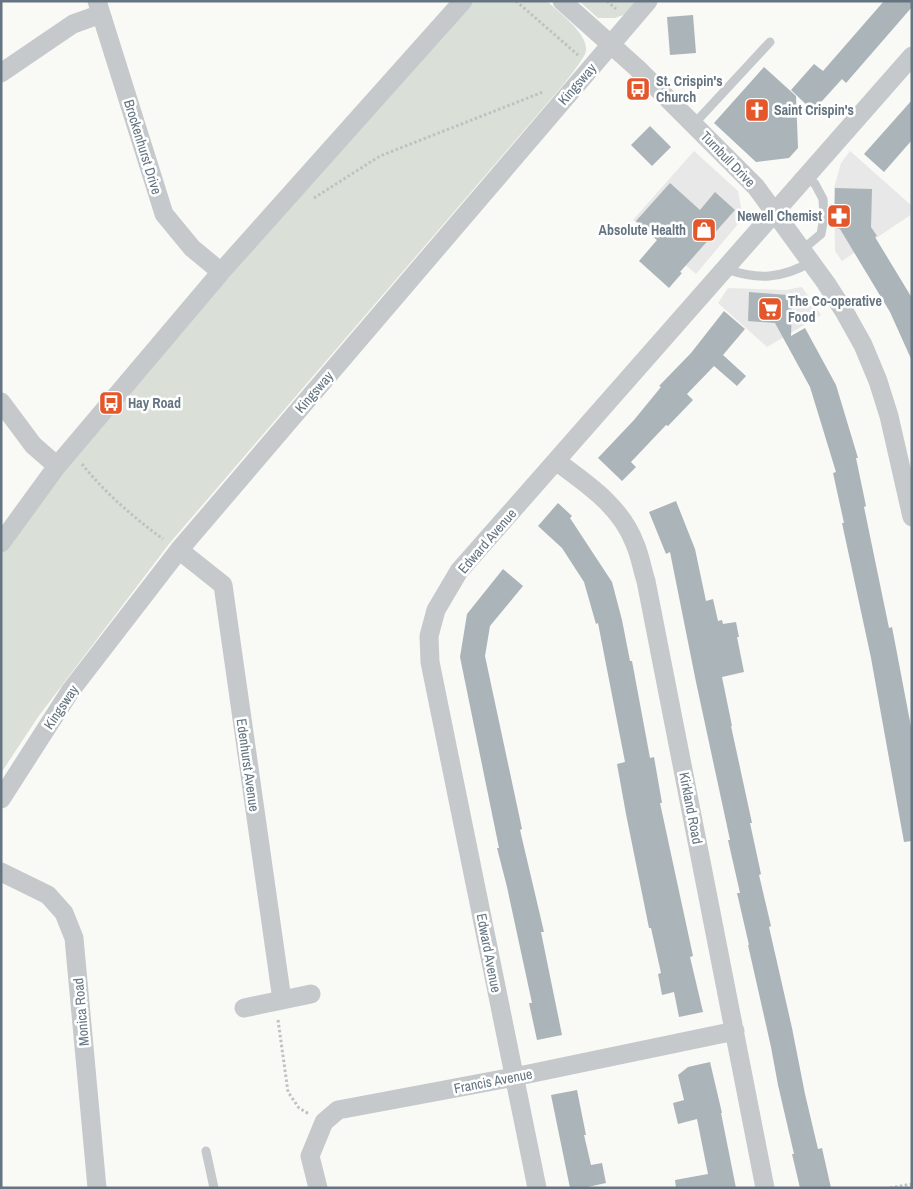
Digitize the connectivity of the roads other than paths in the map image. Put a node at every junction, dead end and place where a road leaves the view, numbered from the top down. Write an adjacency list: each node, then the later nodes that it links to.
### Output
1 (463, 1): 14 (street)
2 (562, 1): 6 (street, Turnbull Drive)
3 (648, 1): 6 (street, Kingsway)
4 (99, 8): 8 (street); 14 (street, Brockenhurst Drive)
5 (770, 42): 9 (lane)
6 (612, 45): 9 (street, Turnbull Drive); 21 (street, Kingsway)
7 (912, 56): 10 (street, Edward Avenue)
8 (1, 73)
9 (694, 124): 11 (street, Turnbull Drive)
10 (807, 177): 11 (street, Edward Avenue); 12 (lane)
11 (774, 212): 12 (street, Turnbull Drive); 13 (street, Edward Avenue)
12 (807, 256): 13 (lane); 18 (street, Turnbull Drive)
13 (726, 269): 16 (street, Edward Avenue)
14 (221, 272): 17 (street)
15 (1, 402): 17 (street)
16 (556, 461): 27 (street, Kirkland Road); 28 (street, Edward Avenue)
17 (57, 466): 20 (street)
18 (910, 494): 19 (street, Turnbull Drive)
19 (912, 517)
20 (1, 543)
21 (179, 550): 22 (street, Kingsway); 25 (street, Edenhurst Avenue)
22 (1, 799)
23 (1, 872): 30 (street, Monica Road)
24 (311, 994): 25 (street)
25 (282, 1000): 26 (street)
26 (244, 1008)
27 (735, 1031): 28 (street, Francis Avenue); 34 (street, Kirkland Road)
28 (514, 1077): 32 (street, Francis Avenue); 33 (street, Edward Avenue)
29 (206, 1151): 31 (lane)
30 (97, 1188)
31 (214, 1188)
32 (318, 1188)
33 (537, 1188)
34 (766, 1188)

